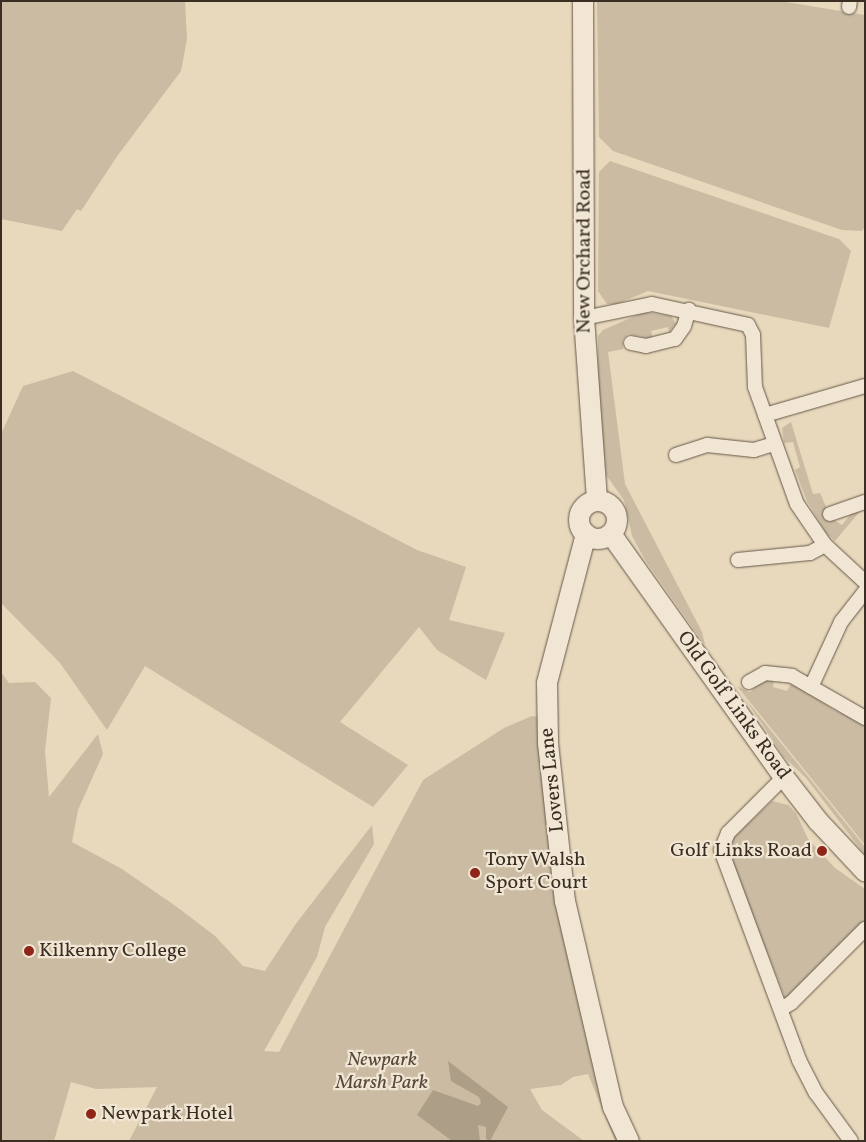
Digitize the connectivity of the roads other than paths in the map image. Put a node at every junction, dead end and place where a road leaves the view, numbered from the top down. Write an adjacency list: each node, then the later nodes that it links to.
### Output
1 (583, 1): 3 (street, New Orchard Road)
2 (689, 310): 3 (street); 4 (street); 6 (street)
3 (584, 318): 9 (street, New Orchard Road)
4 (631, 343)
5 (865, 386): 6 (street)
6 (765, 415): 7 (street)
7 (774, 444): 8 (street); 14 (street)
8 (676, 455)
9 (597, 501): 12 (street); 13 (street)
10 (865, 502): 11 (street)
11 (830, 514)
12 (586, 534): 13 (street); 25 (street, Lovers Lane)
13 (610, 534): 21 (street, Old Golf Links Road)
14 (826, 545): 15 (street); 16 (street)
15 (738, 560)
16 (865, 582)
17 (865, 592): 19 (street)
18 (749, 682): 19 (street)
19 (811, 687): 20 (street)
20 (865, 718)
21 (784, 777): 22 (street, Old Golf Links Road); 24 (street)
22 (865, 871)
23 (865, 929): 24 (street)
24 (781, 1009): 26 (street)
25 (629, 1141)
26 (851, 1141)

